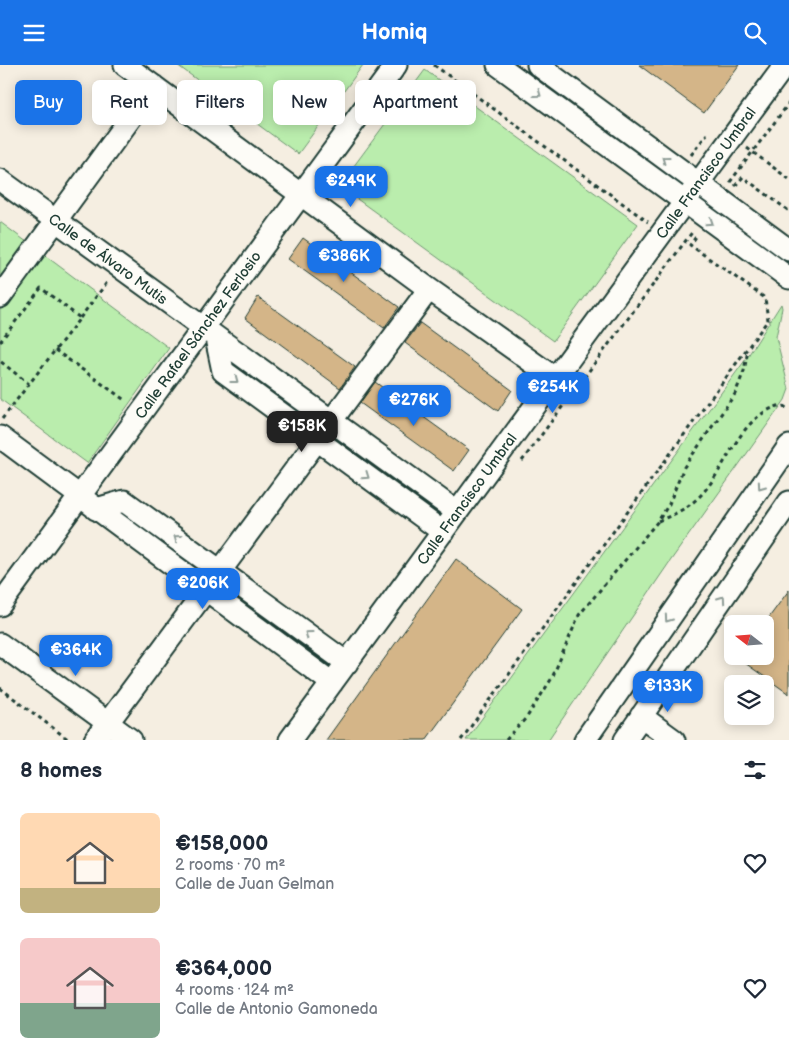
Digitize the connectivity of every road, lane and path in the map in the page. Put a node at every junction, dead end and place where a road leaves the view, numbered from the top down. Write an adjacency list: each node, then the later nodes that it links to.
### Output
1 (125, 65): 7 (street)
2 (396, 65): 12 (street, Calle Rafael Sánchez Ferlosio)
3 (434, 65): 18 (path)
4 (498, 65): 13 (street, one-way to 13)
5 (538, 65): 11 (street, one-way to 5)
6 (785, 65): 11 (street, Calle Francisco Umbral)
7 (146, 80)
8 (167, 96): 12 (street)
9 (125, 125): 17 (street)
10 (0, 180): 17 (street, Calle de Álvaro Mutis)
11 (697, 182): 13 (street, Calle Francisco Umbral); 14 (street)
12 (301, 194): 23 (street); 26 (street, Calle Rafael Sánchez Ferlosio)
13 (683, 201): 16 (street); 18 (street, Calle Francisco Umbral)
14 (723, 201): 15 (path); 20 (street)
15 (789, 211)
16 (709, 220): 22 (street, one-way to 22); 28 (path)
17 (55, 221): 24 (street); 26 (street, Calle de Álvaro Mutis)
18 (662, 233): 19 (path); 31 (street, Calle Francisco Umbral)
19 (680, 246)
20 (789, 250)
21 (112, 276): 25 (path)
22 (789, 278)
23 (429, 289): 31 (street); 35 (street)
24 (0, 297)
25 (80, 319): 27 (path); 29 (path)
26 (210, 333): 34 (street, Calle Rafael Sánchez Ferlosio); 35 (street, Calle de Álvaro Mutis); 38 (street, one-way to 38)
27 (0, 342)
28 (748, 347): 43 (path); 57 (path)
29 (55, 350): 32 (path); 34 (path)
30 (0, 361): 32 (path)
31 (556, 379): 42 (street, Calle Francisco Umbral)
32 (30, 384): 36 (path)
33 (789, 410): 43 (path)
34 (141, 412): 40 (street, Calle Rafael Sánchez Ferlosio)
35 (330, 421): 38 (street); 42 (street, Calle de Álvaro Mutis)
36 (0, 422)
37 (0, 437): 40 (street)
38 (316, 440): 44 (street, one-way to 44); 45 (street)
39 (789, 446): 59 (street, one-way to 59)
40 (88, 503): 45 (street, one-way to 40); 46 (street); 47 (street, Calle Rafael Sánchez Ferlosio)
41 (789, 503): 52 (street, one-way to 41)
42 (457, 512): 44 (street, Calle Francisco Umbral)
43 (658, 521): 58 (path)
44 (443, 532): 49 (street, Calle Francisco Umbral)
45 (221, 570): 46 (street); 49 (street, one-way to 45)
46 (206, 591): 50 (street); 53 (street)
47 (0, 605)
48 (0, 644): 53 (street)
49 (347, 663): 50 (street, Calle Francisco Umbral)
50 (332, 683): 56 (street, Calle Francisco Umbral)
51 (0, 688): 54 (path)
52 (641, 716): 60 (street); 61 (street)
53 (102, 732): 55 (street)
54 (70, 740)
55 (131, 740)
56 (290, 740)
57 (461, 740)
58 (506, 740)
59 (585, 740)
60 (624, 740)
61 (674, 740)

